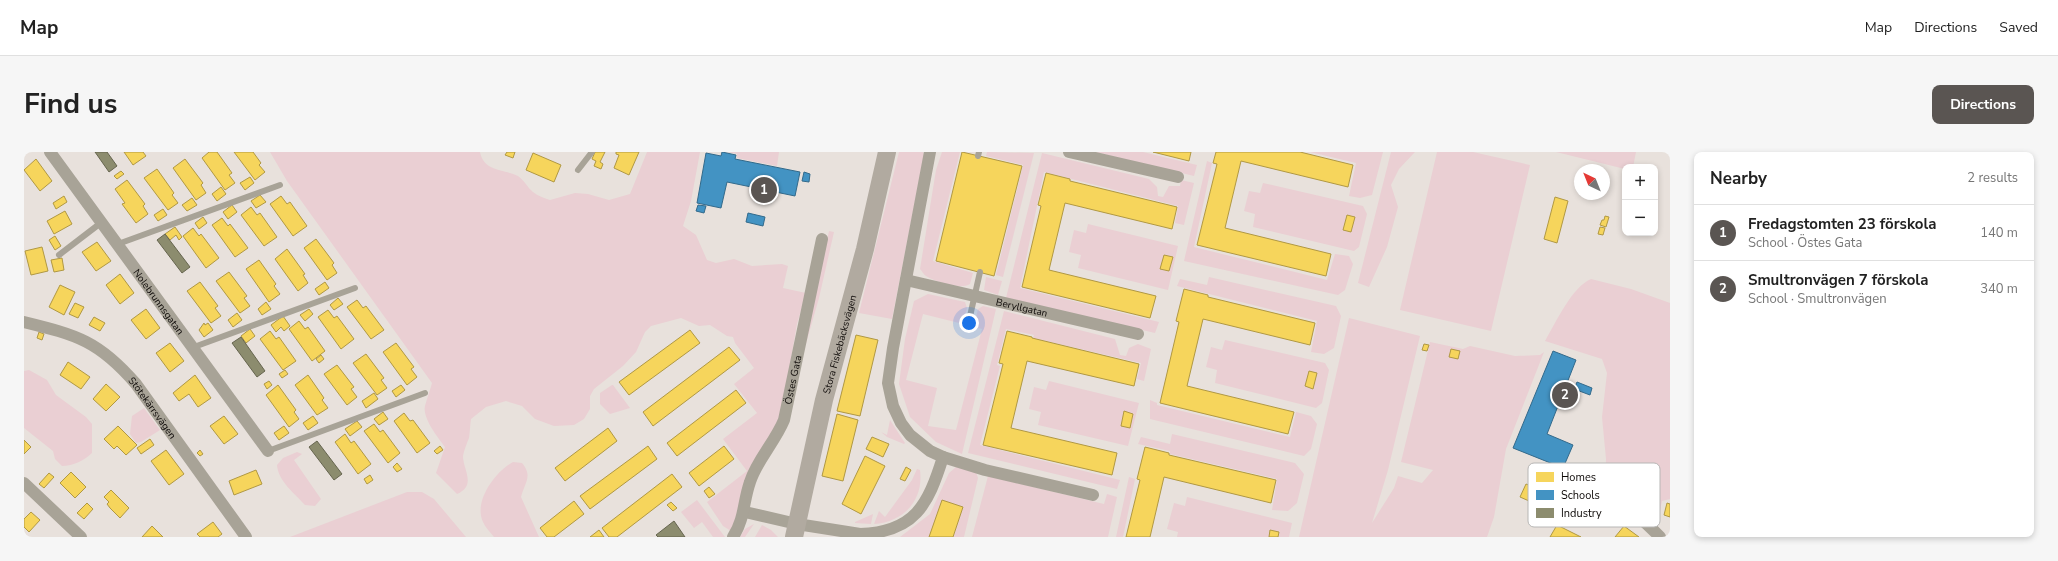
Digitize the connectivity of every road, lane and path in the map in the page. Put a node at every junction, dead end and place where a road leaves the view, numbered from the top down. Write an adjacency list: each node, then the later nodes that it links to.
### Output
1 (50, 152): 9 (street, Nolebrunnsgatan)
2 (592, 152): 6 (lane)
3 (887, 152): 28 (street, Stora Fiskebäcksvägen)
4 (930, 152): 14 (street)
5 (1069, 152): 7 (street)
6 (578, 170)
7 (1178, 177)
8 (280, 185): 11 (lane)
9 (102, 222): 11 (street, Nolebrunnsgatan); 12 (lane)
10 (822, 239): 26 (street, Östes Gata)
11 (118, 244): 20 (street, Nolebrunnsgatan)
12 (59, 255)
13 (980, 272): 16 (lane)
14 (906, 280): 16 (street, Beryllgatan); 23 (street)
15 (355, 288): 20 (lane)
16 (974, 296): 18 (lane); 19 (street, Beryllgatan)
17 (24, 322): 30 (street, Stötekärrsvägen)
18 (968, 325)
19 (1138, 334)
20 (194, 347): 22 (street, Nolebrunnsgatan)
21 (425, 394): 22 (lane)
22 (268, 451)
23 (943, 457): 25 (street); 28 (street)
24 (24, 483): 29 (street)
25 (1093, 495)
26 (745, 512): 28 (street); 31 (street, Östes Gata)
27 (1649, 527): 32 (street)
28 (796, 531)
29 (81, 537)
30 (246, 537)
31 (733, 537)
32 (1660, 537)

